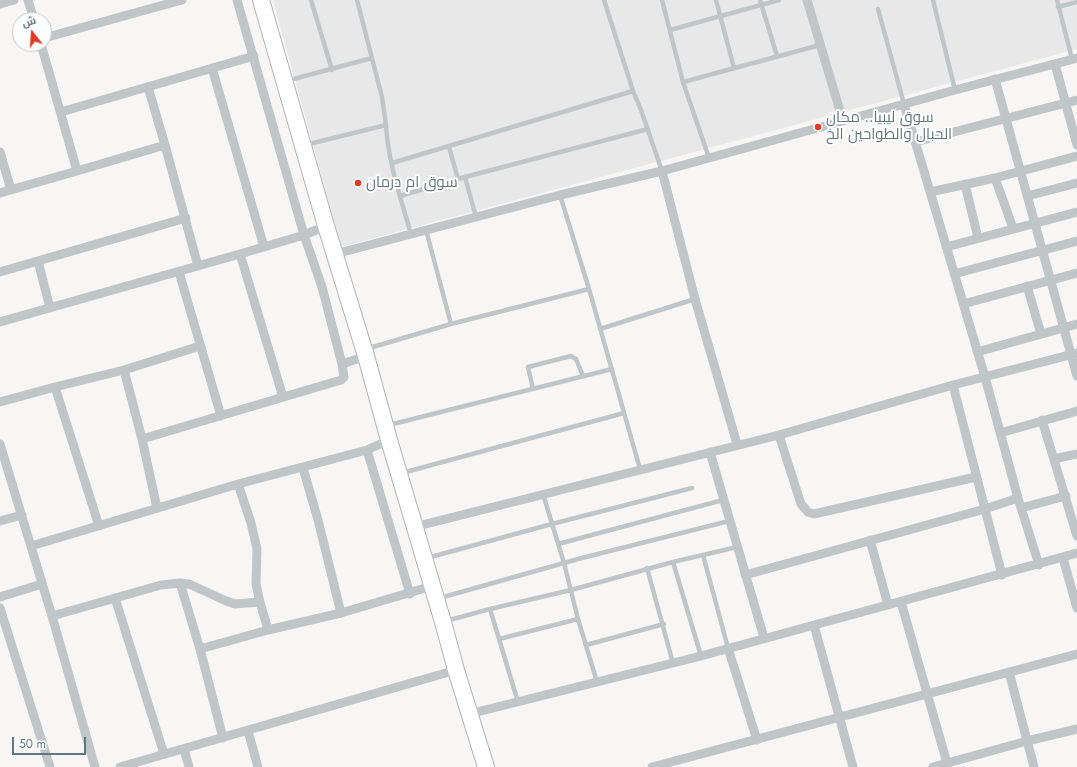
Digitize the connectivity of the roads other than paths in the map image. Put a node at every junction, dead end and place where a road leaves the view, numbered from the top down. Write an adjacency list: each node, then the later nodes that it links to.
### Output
1 (14, 0): 17 (street)
2 (28, 0): 20 (street)
3 (182, 0): 23 (street)
4 (237, 0): 26 (street)
5 (261, 0): 35 (highway)
6 (311, 0): 33 (lane)
7 (357, 0): 28 (lane)
8 (604, 0): 39 (lane)
9 (662, 0): 22 (lane)
10 (716, 0): 21 (lane)
11 (779, 0): 15 (lane)
12 (808, 0): 24 (street)
13 (933, 0): 38 (lane)
14 (1056, 0): 18 (lane)
15 (761, 2): 21 (lane); 27 (lane)
16 (1077, 2): 18 (lane)
17 (0, 4)
18 (1058, 7): 29 (lane)
19 (878, 9): 41 (lane)
20 (32, 12)
21 (720, 16): 22 (lane); 32 (lane)
22 (670, 30): 36 (lane)
23 (52, 36)
24 (820, 45): 27 (lane); 45 (street)
25 (42, 52): 43 (street)
26 (254, 56): 31 (street); 79 (street)
27 (777, 56): 32 (lane)
28 (372, 58): 33 (lane); 46 (lane)
29 (1074, 58): 30 (street)
30 (1055, 64): 34 (street); 42 (street)
31 (212, 68): 37 (street); 82 (street)
32 (734, 68): 36 (lane)
33 (332, 70): 35 (lane)
34 (995, 79): 38 (street); 44 (street)
35 (285, 82): 51 (highway)
36 (683, 82): 55 (lane)
37 (148, 87): 43 (street); 49 (street)
38 (955, 90): 41 (street)
39 (633, 91): 47 (lane); 52 (lane)
40 (1077, 100): 42 (street)
41 (904, 104): 45 (street); 48 (street)
42 (1065, 104): 44 (street); 50 (street)
43 (61, 112): 57 (street)
44 (1006, 119): 48 (street); 59 (street)
45 (843, 121): 55 (street)
46 (386, 125): 51 (lane); 56 (lane)
47 (648, 129): 58 (lane); 60 (lane)
48 (915, 142): 66 (street)
49 (165, 145): 57 (street); 73 (street)
50 (1077, 145)
51 (303, 146): 75 (highway)
52 (449, 147): 56 (lane); 62 (lane)
53 (0, 152): 65 (street)
54 (1077, 156): 59 (street)
55 (709, 158): 58 (street)
56 (392, 163): 69 (lane)
57 (77, 171): 65 (street)
58 (662, 171): 68 (street); 96 (street)
59 (1020, 171): 61 (street); 70 (street)
60 (465, 178): 62 (lane); 72 (lane)
61 (995, 178): 63 (street); 76 (street)
62 (458, 179): 69 (lane)
63 (965, 184): 66 (street); 80 (street)
64 (1077, 184): 70 (street)
65 (11, 190): 67 (street)
66 (930, 192): 83 (street)
67 (0, 193)
68 (560, 195): 72 (street); 95 (lane)
69 (400, 196): 78 (lane)
70 (1027, 196): 74 (street)
71 (1077, 212): 74 (street)
72 (476, 217): 77 (street)
73 (186, 218): 87 (street); 88 (street)
74 (1034, 223): 76 (street); 84 (street)
75 (326, 226): 79 (street); 86 (highway)
76 (1013, 228): 80 (street)
77 (426, 230): 78 (street); 100 (lane)
78 (411, 234): 86 (street)
79 (304, 235): 82 (street); 109 (street)
80 (978, 238): 83 (street)
81 (1077, 241): 84 (street)
82 (264, 247): 85 (street)
83 (946, 247): 92 (street)
84 (1042, 250): 92 (street); 93 (street)
85 (240, 254): 88 (street); 118 (street)
86 (335, 254): 107 (highway)
87 (38, 261): 89 (street); 98 (street)
88 (198, 266): 90 (street)
89 (0, 272)
90 (179, 272): 98 (street); 105 (street)
91 (1077, 273): 93 (street)
92 (954, 274): 97 (street)
93 (1050, 280): 94 (street); 102 (street)
94 (1027, 286): 97 (street); 104 (street)
95 (588, 288): 100 (lane); 103 (lane)
96 (695, 299): 103 (lane); 129 (street)
97 (963, 304): 106 (street)
98 (50, 308): 99 (street)
99 (0, 322)
100 (451, 324): 107 (lane)
101 (1077, 324): 102 (street)
102 (1063, 328): 104 (street); 108 (street)
103 (600, 329): 110 (lane)
104 (1041, 334): 106 (street)
105 (200, 346): 111 (street); 122 (street)
106 (977, 352): 114 (street)
107 (365, 353): 109 (street); 124 (highway)
108 (1074, 354): 113 (street); 114 (street)
109 (342, 364): 118 (street)
110 (612, 369): 112 (lane); 121 (lane)
111 (124, 370): 116 (street); 127 (street)
112 (583, 376): 117 (lane); 117 (lane)
113 (1077, 376)
114 (985, 377): 115 (street); 125 (street)
115 (953, 385): 126 (street); 138 (street)
116 (55, 387): 119 (street); 152 (street)
117 (533, 389): 124 (lane)
118 (283, 397): 122 (street)
119 (0, 402)
120 (1077, 411): 123 (street)
121 (624, 413): 136 (lane); 137 (lane)
122 (221, 416): 127 (street)
123 (1042, 420): 125 (street); 133 (street)
124 (387, 433): 130 (street); 137 (highway)
125 (1000, 433): 143 (street)
126 (779, 435): 129 (street); 138 (street)
127 (142, 440): 145 (street)
128 (0, 444): 134 (street)
129 (737, 444): 131 (street)
130 (367, 450): 135 (street); 173 (street)
131 (710, 452): 136 (street); 144 (street)
132 (1077, 454): 133 (street)
133 (1054, 459): 142 (street)
134 (3, 467): 148 (street)
135 (303, 468): 139 (street); 182 (street)
136 (640, 469): 141 (street)
137 (399, 474): 153 (highway)
138 (976, 476): 147 (street)
139 (238, 484): 145 (street); 176 (street)
140 (692, 488): 151 (lane)
141 (542, 494): 151 (lane); 153 (street)
142 (1066, 496): 146 (street); 154 (street)
143 (1018, 498): 146 (street); 147 (street)
144 (724, 500): 150 (street); 156 (lane)
145 (157, 508): 152 (street)
146 (1021, 508): 165 (street)
147 (985, 509): 155 (street); 168 (street)
148 (22, 514): 149 (street); 157 (street)
149 (0, 521)
150 (729, 521): 158 (street); 164 (lane)
151 (552, 524): 156 (lane); 162 (lane)
152 (99, 526): 157 (street)
153 (414, 527): 162 (highway)
154 (1077, 536)
155 (870, 540): 167 (street); 178 (street)
156 (558, 544): 164 (lane)
157 (31, 546): 170 (street)
158 (737, 547): 160 (lane); 167 (street)
159 (1077, 553): 161 (street)
160 (703, 555): 163 (lane); 192 (lane)
161 (1063, 558): 165 (street); 180 (street)
162 (424, 559): 172 (highway)
163 (673, 562): 166 (lane); 195 (lane)
164 (564, 563): 171 (lane); 172 (lane)
165 (1039, 565): 168 (street)
166 (647, 568): 171 (lane); 186 (lane)
167 (746, 575): 189 (street)
168 (1002, 575): 177 (street)
169 (180, 583): 175 (street); 176 (street); 193 (street)
170 (42, 584): 174 (street); 183 (street)
171 (571, 590): 181 (lane); 184 (lane)
172 (434, 593): 173 (street); 185 (highway)
173 (410, 594): 182 (street)
174 (0, 597)
175 (115, 598): 183 (street); 210 (street)
176 (260, 602): 188 (street)
177 (901, 602): 178 (street); 200 (street)
178 (888, 606): 187 (street)
179 (0, 608): 214 (street)
180 (1077, 608)
181 (490, 609): 185 (lane); 190 (lane)
182 (341, 613): 188 (street)
183 (52, 616): 215 (street)
184 (578, 619): 190 (lane); 191 (lane)
185 (443, 622): 197 (highway)
186 (664, 624): 191 (lane); 196 (lane)
187 (814, 625): 189 (street); 203 (street)
188 (268, 630): 193 (street)
189 (764, 638): 192 (street)
190 (499, 639): 201 (lane)
191 (586, 645): 199 (lane)
192 (728, 648): 195 (street); 207 (street)
193 (200, 649): 206 (street)
194 (1077, 654): 198 (street)
195 (701, 656): 196 (street)
196 (673, 663): 199 (street)
197 (456, 670): 202 (highway); 205 (street)
198 (1009, 672): 200 (street); 208 (street)
199 (597, 682): 201 (street)
200 (926, 694): 203 (street); 211 (street)
201 (518, 702): 202 (street)
202 (469, 714): 219 (highway)
203 (840, 718): 207 (street); 221 (street)
204 (1077, 729): 208 (street)
205 (248, 731): 206 (street); 218 (street)
206 (223, 738): 209 (street)
207 (756, 740): 213 (street)
208 (1027, 741): 211 (street); 223 (street)
209 (184, 749): 210 (street); 217 (street)
210 (164, 754): 212 (street)
211 (947, 763): 222 (street)
212 (143, 764): 216 (street)
213 (670, 765): 220 (street)
214 (50, 767)
215 (95, 767)
216 (120, 767)
217 (189, 767)
218 (258, 767)
219 (486, 767)
220 (652, 767)
221 (853, 767)
222 (933, 767)
223 (1034, 767)

